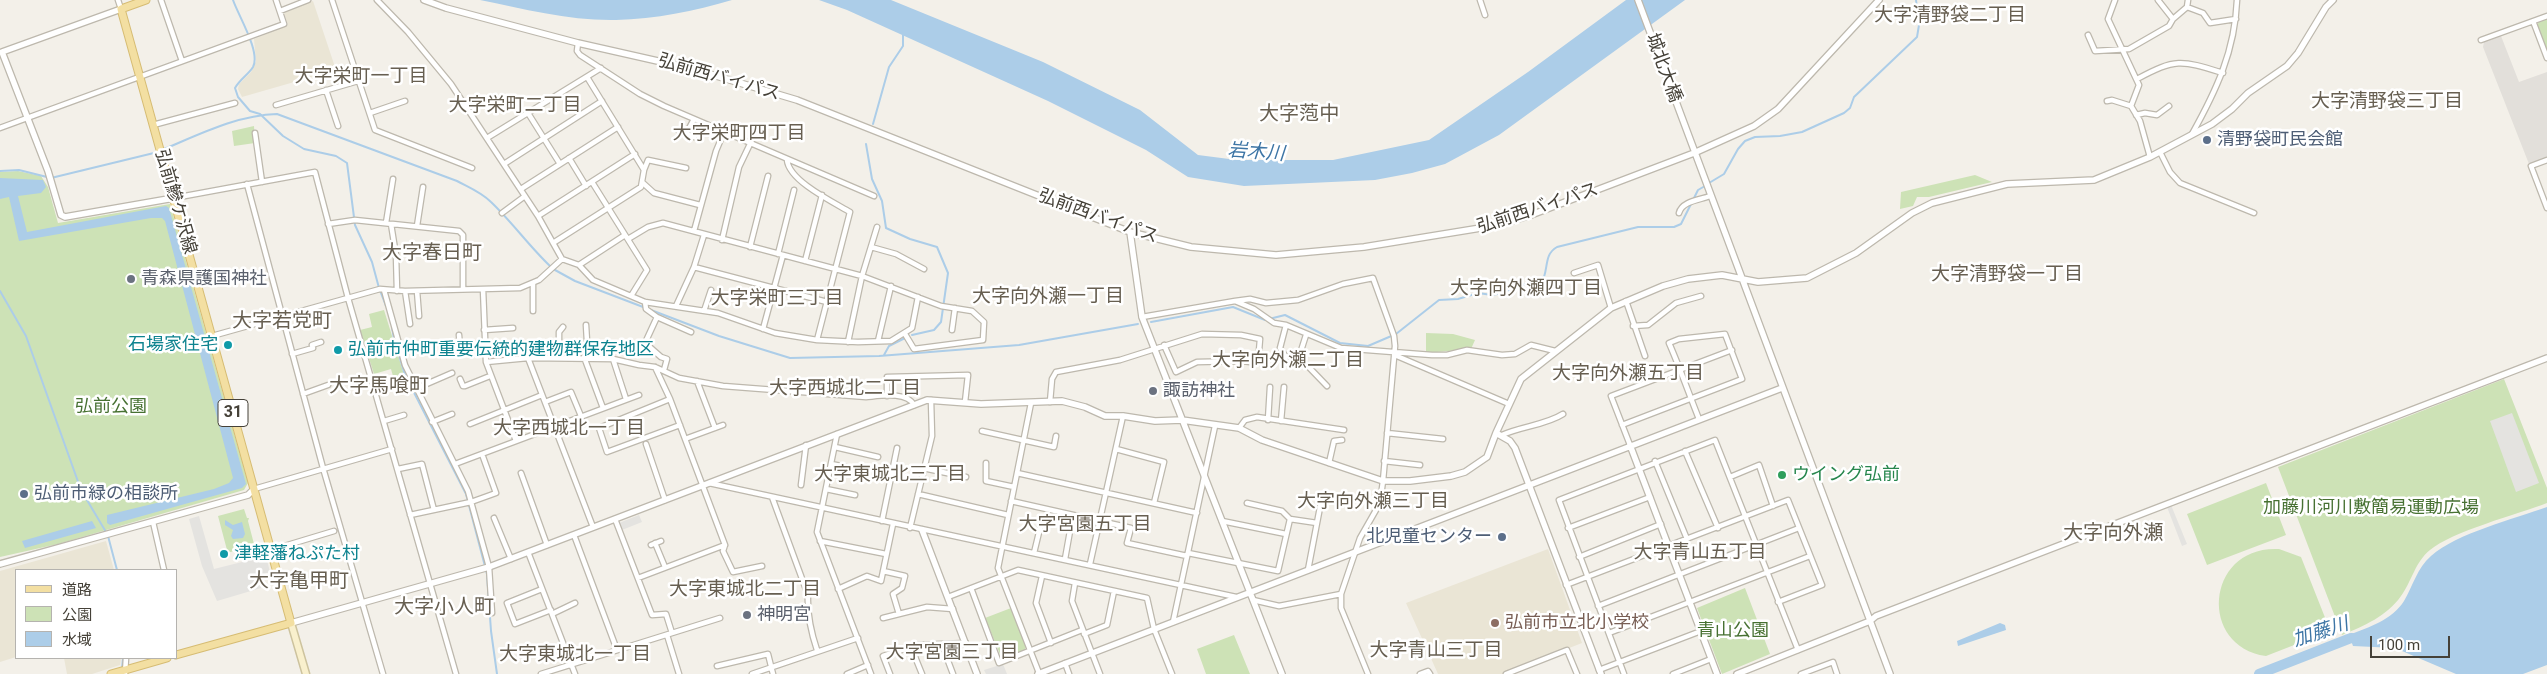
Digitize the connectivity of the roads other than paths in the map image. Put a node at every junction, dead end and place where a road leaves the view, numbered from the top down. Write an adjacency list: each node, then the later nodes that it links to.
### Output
1 (118, 0): 18 (street)
2 (146, 0): 18 (main road)
3 (161, 0): 31 (street)
4 (276, 0): 19 (street)
5 (308, 0): 19 (street)
6 (332, 0): 37 (street)
7 (377, 0): 61 (street)
8 (424, 0): 27 (street, 弘前西バイパス)
9 (1480, 0): 20 (street)
10 (1638, 0): 65 (street, 城北大橋)
11 (1879, 0): 65 (street, 弘前西バイパス)
12 (2115, 0): 29 (street)
13 (2158, 0): 22 (street)
14 (2188, 0): 17 (street)
15 (2236, 0): 23 (street)
16 (2333, 0): 59 (street)
17 (2188, 7): 22 (street); 23 (street)
18 (121, 9): 28 (street); 34 (main road, 弘前鰺ケ沢線 / 31)
19 (280, 11): 31 (street)
20 (1485, 16)
21 (2547, 16): 24 (street)
22 (2172, 19): 29 (street)
23 (2236, 19): 33 (street)
24 (2533, 22): 26 (street); 30 (street)
25 (2088, 35): 29 (street)
26 (2482, 40)
27 (578, 43): 32 (street); 103 (street, 弘前西バイパス)
28 (0, 50): 50 (street)
29 (2125, 50): 36 (street)
30 (2547, 58)
31 (182, 61): 34 (street)
32 (601, 68): 35 (street); 49 (street)
33 (2223, 73): 36 (street); 59 (street)
34 (139, 76): 50 (street); 51 (main road, 弘前鰺ケ沢線 / 31)
35 (587, 77): 40 (street); 47 (street)
36 (2137, 79): 44 (street)
37 (358, 81): 38 (street); 46 (street)
38 (326, 90): 43 (street); 52 (street)
39 (405, 101): 46 (street)
40 (602, 101): 53 (street); 62 (street)
41 (2107, 101): 44 (street)
42 (235, 103): 51 (street)
43 (276, 105)
44 (2131, 106): 48 (street)
45 (2169, 106): 48 (street)
46 (370, 113): 73 (street)
47 (528, 114): 61 (street); 62 (street)
48 (2136, 115): 67 (street)
49 (694, 118): 56 (street); 58 (street)
50 (28, 119): 54 (street); 90 (street)
51 (153, 125): 90 (main road, 弘前鰺ケ沢線 / 31)
52 (338, 126)
53 (618, 127): 66 (street); 68 (street)
54 (0, 128)
55 (678, 130): 58 (street)
56 (724, 132): 63 (street); 91 (street)
57 (255, 133): 78 (street)
58 (686, 134): 60 (street)
59 (2190, 136): 64 (street)
60 (694, 137)
61 (487, 138): 71 (street)
62 (544, 138): 71 (street); 72 (street)
63 (750, 144): 69 (street); 106 (street)
64 (2160, 152): 67 (street); 95 (street)
65 (1694, 153): 89 (street, 城北大橋); 103 (street, 弘前西バイパス)
66 (635, 154): 75 (street); 79 (street)
67 (2150, 157): 119 (street)
68 (569, 158): 72 (street); 82 (street)
69 (787, 160): 86 (street); 88 (street)
70 (2547, 160): 93 (street)
71 (504, 164): 84 (street)
72 (560, 164): 84 (street)
73 (472, 168)
74 (686, 168): 75 (street)
75 (644, 170): 80 (street)
76 (768, 176): 108 (street)
77 (393, 179): 98 (street)
78 (262, 182): 81 (street); 99 (street)
79 (592, 182): 82 (street); 92 (street)
80 (643, 183): 91 (street); 92 (street)
81 (247, 184): 90 (street); 144 (street)
82 (586, 186): 97 (street)
83 (423, 188): 100 (street)
84 (521, 189): 87 (street)
85 (794, 190): 110 (street)
86 (822, 195): 112 (street); 115 (street)
87 (525, 196): 96 (street); 97 (street)
88 (874, 196)
89 (1710, 196): 94 (street); 119 (street, 城北大橋)
90 (174, 198): 160 (main road, 弘前鰺ケ沢線 / 31)
91 (700, 205): 102 (street)
92 (608, 208): 105 (street); 107 (street)
93 (2547, 208)
94 (1679, 213)
95 (2254, 213)
96 (502, 214)
97 (538, 216): 107 (street)
98 (388, 223): 99 (street); 100 (street); 127 (street)
99 (328, 224): 133 (street)
100 (417, 226): 123 (street)
101 (877, 228): 109 (street)
102 (694, 232): 104 (street); 105 (street)
103 (1130, 232): 146 (street)
104 (704, 235): 106 (street); 114 (street)
105 (626, 237): 113 (street); 130 (street)
106 (722, 240): 108 (street)
107 (553, 243): 111 (street)
108 (750, 247): 110 (street)
109 (871, 247): 116 (street); 118 (street)
110 (780, 254): 112 (street); 122 (street)
111 (562, 259): 113 (street); 120 (street)
112 (805, 261): 115 (street)
113 (579, 266): 130 (street)
114 (694, 267): 122 (street); 138 (street)
115 (834, 269): 118 (street); 136 (street)
116 (924, 269)
117 (1574, 273): 140 (street)
118 (862, 276): 121 (street); 164 (street)
119 (1741, 279): 135 (street); 191 (street, 城北大橋)
120 (533, 283): 124 (street); 141 (street)
121 (891, 286): 132 (street); 162 (street)
122 (774, 288): 136 (street); 153 (street)
123 (463, 289): 124 (street); 129 (street)
124 (483, 289): 154 (street)
125 (380, 290): 127 (street); 133 (street); 192 (street)
126 (711, 290): 142 (street)
127 (398, 291): 128 (street)
128 (405, 291): 129 (street); 147 (street)
129 (417, 291): 143 (street)
130 (631, 296): 137 (street)
131 (1701, 296): 150 (street)
132 (918, 297): 139 (street); 157 (street)
133 (348, 298): 144 (street); 218 (street)
134 (1235, 301): 146 (street); 149 (street); 171 (street)
135 (1626, 301): 140 (street); 150 (street)
136 (826, 302): 161 (street)
137 (645, 305): 138 (street); 145 (street)
138 (676, 306): 142 (street)
139 (955, 308): 155 (street); 157 (street)
140 (1611, 308): 169 (street)
141 (534, 311)
142 (704, 311): 153 (street)
143 (419, 316)
144 (282, 317): 160 (street); 170 (street)
145 (658, 317): 156 (street); 181 (street)
146 (1142, 317): 167 (street)
147 (410, 324)
148 (586, 325): 176 (street)
149 (1286, 325): 159 (street); 173 (street)
150 (1633, 326): 172 (street)
151 (563, 327): 175 (street)
152 (513, 328): 154 (street)
153 (763, 329): 161 (street)
154 (484, 330): 165 (street)
155 (952, 330)
156 (691, 332)
157 (906, 334): 162 (street)
158 (459, 335): 165 (street)
159 (1306, 335): 171 (street); 189 (street)
160 (212, 336): 274 (main road, 弘前鰺ケ沢線 / 31)
161 (817, 340): 164 (street)
162 (878, 341): 164 (street)
163 (321, 342): 170 (street)
164 (848, 342)
165 (484, 345): 179 (street)
166 (1164, 345): 166 (street); 167 (street)
167 (1154, 348): 203 (street); 215 (street)
168 (1732, 350): 182 (street); 182 (street); 199 (street)
169 (1555, 351): 171 (street); 205 (street)
170 (292, 354): 193 (street)
171 (1394, 354): 205 (street); 230 (street)
172 (1645, 356)
173 (1286, 357)
174 (528, 358): 175 (street); 179 (street); 195 (street)
175 (559, 358): 176 (street)
176 (586, 358): 177 (street); 207 (street)
177 (613, 358): 180 (street); 197 (street)
178 (2547, 358): 371 (street)
179 (486, 362): 184 (street)
180 (656, 367): 181 (street); 198 (street)
181 (664, 370): 186 (street)
182 (1680, 370): 199 (street); 223 (street)
183 (452, 373): 192 (street)
184 (490, 376): 185 (street); 208 (street)
185 (460, 379)
186 (697, 381): 196 (street); 226 (street)
187 (328, 385): 193 (street)
188 (1270, 386): 216 (street)
189 (1327, 386)
190 (1284, 387): 217 (street)
191 (1782, 388): 214 (street); 371 (street, 城北大橋)
192 (416, 389): 219 (street)
193 (303, 394): 257 (street)
194 (639, 394): 197 (street)
195 (542, 395): 201 (street); 208 (street)
196 (887, 396): 202 (street); 206 (street)
197 (626, 399): 207 (street)
198 (670, 399): 221 (street); 221 (street)
199 (1691, 399): 214 (street); 223 (street)
200 (932, 400): 202 (street); 206 (street); 259 (street)
201 (545, 402): 212 (street); 225 (street)
202 (965, 402): 204 (street)
203 (1050, 402): 204 (street); 213 (street)
204 (1031, 404): 237 (street)
205 (1509, 404): 231 (street)
206 (914, 405): 232 (street)
207 (603, 408): 212 (street)
208 (504, 409): 220 (street); 239 (street)
209 (452, 414): 219 (street)
210 (1563, 414): 233 (street)
211 (404, 415): 218 (street)
212 (581, 416): 225 (street)
213 (1123, 416): 215 (street); 247 (street)
214 (1699, 419): 242 (street)
215 (1182, 420): 224 (street); 264 (street)
216 (1268, 420): 217 (street); 227 (street)
217 (1281, 420): 228 (street)
218 (384, 421): 245 (street)
219 (432, 422): 254 (street)
220 (470, 424)
221 (680, 424): 235 (street)
222 (723, 425): 226 (street)
223 (1622, 425): 242 (street)
224 (1215, 426): 227 (street); 264 (street)
225 (554, 427): 239 (street); 304 (street)
226 (715, 428): 235 (street)
227 (1239, 428): 253 (street)
228 (1344, 430)
229 (982, 431): 237 (street)
230 (1386, 433): 236 (street); 250 (street)
231 (1496, 433): 233 (street); 267 (street)
232 (837, 434): 241 (street); 243 (street)
233 (1502, 435): 271 (street)
234 (1056, 436): 237 (street)
235 (685, 439): 270 (street)
236 (1443, 439)
237 (1024, 440): 263 (street)
238 (1342, 440): 253 (street)
239 (516, 441): 249 (street)
240 (646, 444): 280 (street)
241 (806, 446): 268 (street); 269 (street)
242 (1630, 446): 260 (street); 271 (street)
243 (835, 448): 246 (street); 255 (street)
244 (898, 448): 297 (street)
245 (392, 449): 257 (street); 261 (street)
246 (874, 450)
247 (1116, 450): 275 (street); 284 (street)
248 (1685, 451): 251 (street); 266 (street); 307 (street)
249 (482, 454): 254 (street); 282 (street)
250 (1384, 461): 256 (street); 267 (street)
251 (1656, 461): 260 (street); 314 (street)
252 (986, 463): 272 (street)
253 (1329, 463): 267 (street)
254 (455, 464): 282 (street)
255 (831, 464): 258 (street); 273 (street)
256 (1420, 465)
257 (323, 468): 274 (street); 361 (street)
258 (851, 468)
259 (923, 468): 265 (street); 276 (street)
260 (1638, 468): 279 (street); 306 (street)
261 (398, 469): 288 (street); 290 (street)
262 (521, 473): 317 (street)
263 (1017, 473): 272 (street); 275 (street)
264 (1204, 475): 289 (street); 298 (street)
265 (966, 477)
266 (1730, 477): 286 (street); 292 (street)
267 (1383, 481): 324 (street)
268 (709, 483): 270 (street); 278 (street)
269 (801, 485)
270 (702, 486): 280 (street); 318 (street)
271 (1529, 486): 324 (street); 350 (street)
272 (1014, 487): 281 (street)
273 (826, 489): 277 (street); 287 (street)
274 (254, 490): 299 (street); 322 (main road, 弘前鰺ケ沢線 / 31)
275 (1107, 492): 284 (street); 296 (street)
276 (918, 494): 291 (street); 305 (street)
277 (855, 495)
278 (772, 497): 287 (street); 385 (street)
279 (1650, 497): 303 (street); 306 (street)
280 (665, 500): 294 (street)
281 (1011, 501): 291 (street); 296 (street)
282 (471, 502): 288 (street); 337 (street)
283 (1321, 502): 300 (street)
284 (1154, 503): 289 (street)
285 (1248, 503): 295 (street)
286 (1773, 506): 292 (street); 308 (street)
287 (822, 508): 297 (street); 316 (street)
288 (434, 510): 290 (street)
289 (1197, 513): 327 (street)
290 (410, 515): 348 (street)
291 (1008, 515): 321 (street)
292 (1746, 517): 307 (street); 320 (street)
293 (494, 518): 330 (street)
294 (615, 519): 304 (street); 346 (street)
295 (1290, 519): 300 (street); 312 (street)
296 (1100, 520): 327 (street); 334 (street)
297 (882, 521): 301 (street)
298 (1222, 521): 312 (street); 332 (street)
299 (153, 522): 333 (street); 338 (street)
300 (1316, 523): 339 (street)
301 (893, 524): 305 (street); 326 (street)
302 (1041, 524): 325 (street)
303 (1661, 524): 319 (street); 329 (street)
304 (593, 528): 313 (street)
305 (910, 528): 309 (street)
306 (1568, 528): 329 (street)
307 (1718, 528): 314 (street)
308 (1800, 528): 320 (street); 328 (street)
309 (922, 530): 321 (street); 357 (street)
310 (334, 531): 322 (street)
311 (1070, 531): 331 (street)
312 (1286, 534): 332 (street)
313 (574, 535): 317 (street); 384 (street)
314 (1687, 539): 319 (street)
315 (661, 541): 336 (street)
316 (820, 541): 326 (street); 353 (street)
317 (546, 545): 323 (street)
318 (725, 545): 335 (street); 336 (street)
319 (1669, 545): 342 (street); 345 (street)
320 (1756, 545): 341 (street); 342 (street)
321 (1002, 546): 325 (street); 343 (street)
322 (271, 550): 373 (main road, 弘前鰺ケ沢線 / 31)
323 (528, 552): 330 (street); 352 (street)
324 (1355, 552): 339 (street); 356 (street)
325 (1034, 553): 331 (street)
326 (886, 554): 340 (street)
327 (1188, 554): 332 (street); 349 (street)
328 (1810, 556): 341 (street); 360 (street)
329 (1579, 557): 345 (street)
330 (511, 559): 337 (street)
331 (1065, 559): 334 (street)
332 (1238, 562): 355 (street)
333 (0, 564)
334 (1090, 564): 349 (street)
335 (762, 566)
336 (665, 567): 346 (street)
337 (487, 568): 348 (street); 367 (street)
338 (164, 569)
339 (1308, 570): 355 (street)
340 (883, 571): 353 (street); 368 (street)
341 (1768, 573): 360 (street); 363 (street)
342 (1680, 574): 363 (street); 364 (street)
343 (1001, 576): 344 (street); 351 (street); 387 (street)
344 (1042, 576): 347 (street); 380 (street)
345 (1586, 577): 350 (street); 364 (street)
346 (638, 578): 378 (street)
347 (1075, 583): 354 (street); 376 (street)
348 (430, 584): 361 (street); 403 (street)
349 (1181, 585): 358 (street); 372 (street)
350 (1565, 585): 399 (street)
351 (971, 588): 357 (street); 387 (street)
352 (542, 589): 366 (street); 366 (street)
353 (838, 589): 379 (street)
354 (1114, 591): 374 (street); 376 (street)
355 (1250, 592): 358 (street); 359 (street)
356 (1341, 594): 359 (street); 420 (street)
357 (948, 597): 365 (street)
358 (1237, 598): 372 (street)
359 (1253, 600): 419 (street)
360 (1778, 602): 386 (street)
361 (362, 603): 373 (street); 402 (street)
362 (576, 603): 366 (street)
363 (1691, 603): 375 (street); 377 (street)
364 (1598, 606): 377 (street)
365 (953, 609): 368 (street); 381 (street)
366 (552, 612): 394 (street)
367 (492, 613)
368 (899, 614): 370 (street)
369 (720, 618): 378 (street)
370 (882, 618)
371 (1870, 621): 386 (street); 431 (street, 城北大橋)
372 (1173, 622): 374 (street)
373 (292, 623): 389 (main road); 401 (main road)
374 (1154, 629): 388 (street); 418 (street)
375 (1701, 630): 391 (street); 392 (street)
376 (1083, 632): 380 (street); 388 (street)
377 (1609, 633): 392 (street)
378 (669, 634): 384 (street); 406 (street)
379 (858, 638): 385 (street); 396 (street)
380 (1051, 642): 387 (street)
381 (966, 643): 382 (street); 414 (street)
382 (942, 645): 383 (street); 413 (street)
383 (911, 647): 411 (street); 412 (street)
384 (617, 650): 394 (street)
385 (817, 650): 397 (street)
386 (1798, 650): 428 (street)
387 (1030, 651): 415 (street)
388 (1092, 653): 393 (street); 417 (street)
389 (178, 654)
390 (164, 659): 398 (main road)
391 (1711, 659): 426 (street); 427 (street)
392 (1620, 662): 399 (street); 425 (street)
393 (1065, 663): 415 (street); 416 (street)
394 (572, 665): 404 (street); 405 (street)
395 (717, 666): 397 (street)
396 (868, 666): 409 (street); 410 (street)
397 (771, 668): 407 (street); 408 (street)
398 (124, 671): 400 (main road)
399 (1600, 672)
400 (111, 674)
401 (306, 674)
402 (383, 674)
403 (456, 674)
404 (541, 674)
405 (576, 674)
406 (679, 674)
407 (752, 674)
408 (773, 674)
409 (847, 674)
410 (872, 674)
411 (890, 674)
412 (922, 674)
413 (953, 674)
414 (977, 674)
415 (1038, 674)
416 (1069, 674)
417 (1100, 674)
418 (1172, 674)
419 (1282, 674)
420 (1368, 674)
421 (1420, 674): 422 (street)
422 (1430, 674)
423 (1506, 674): 424 (street)
424 (1577, 674)
425 (1624, 674)
426 (1673, 674)
427 (1717, 674)
428 (1737, 674)
429 (1800, 674): 430 (street)
430 (1837, 674)
431 (1890, 674)

